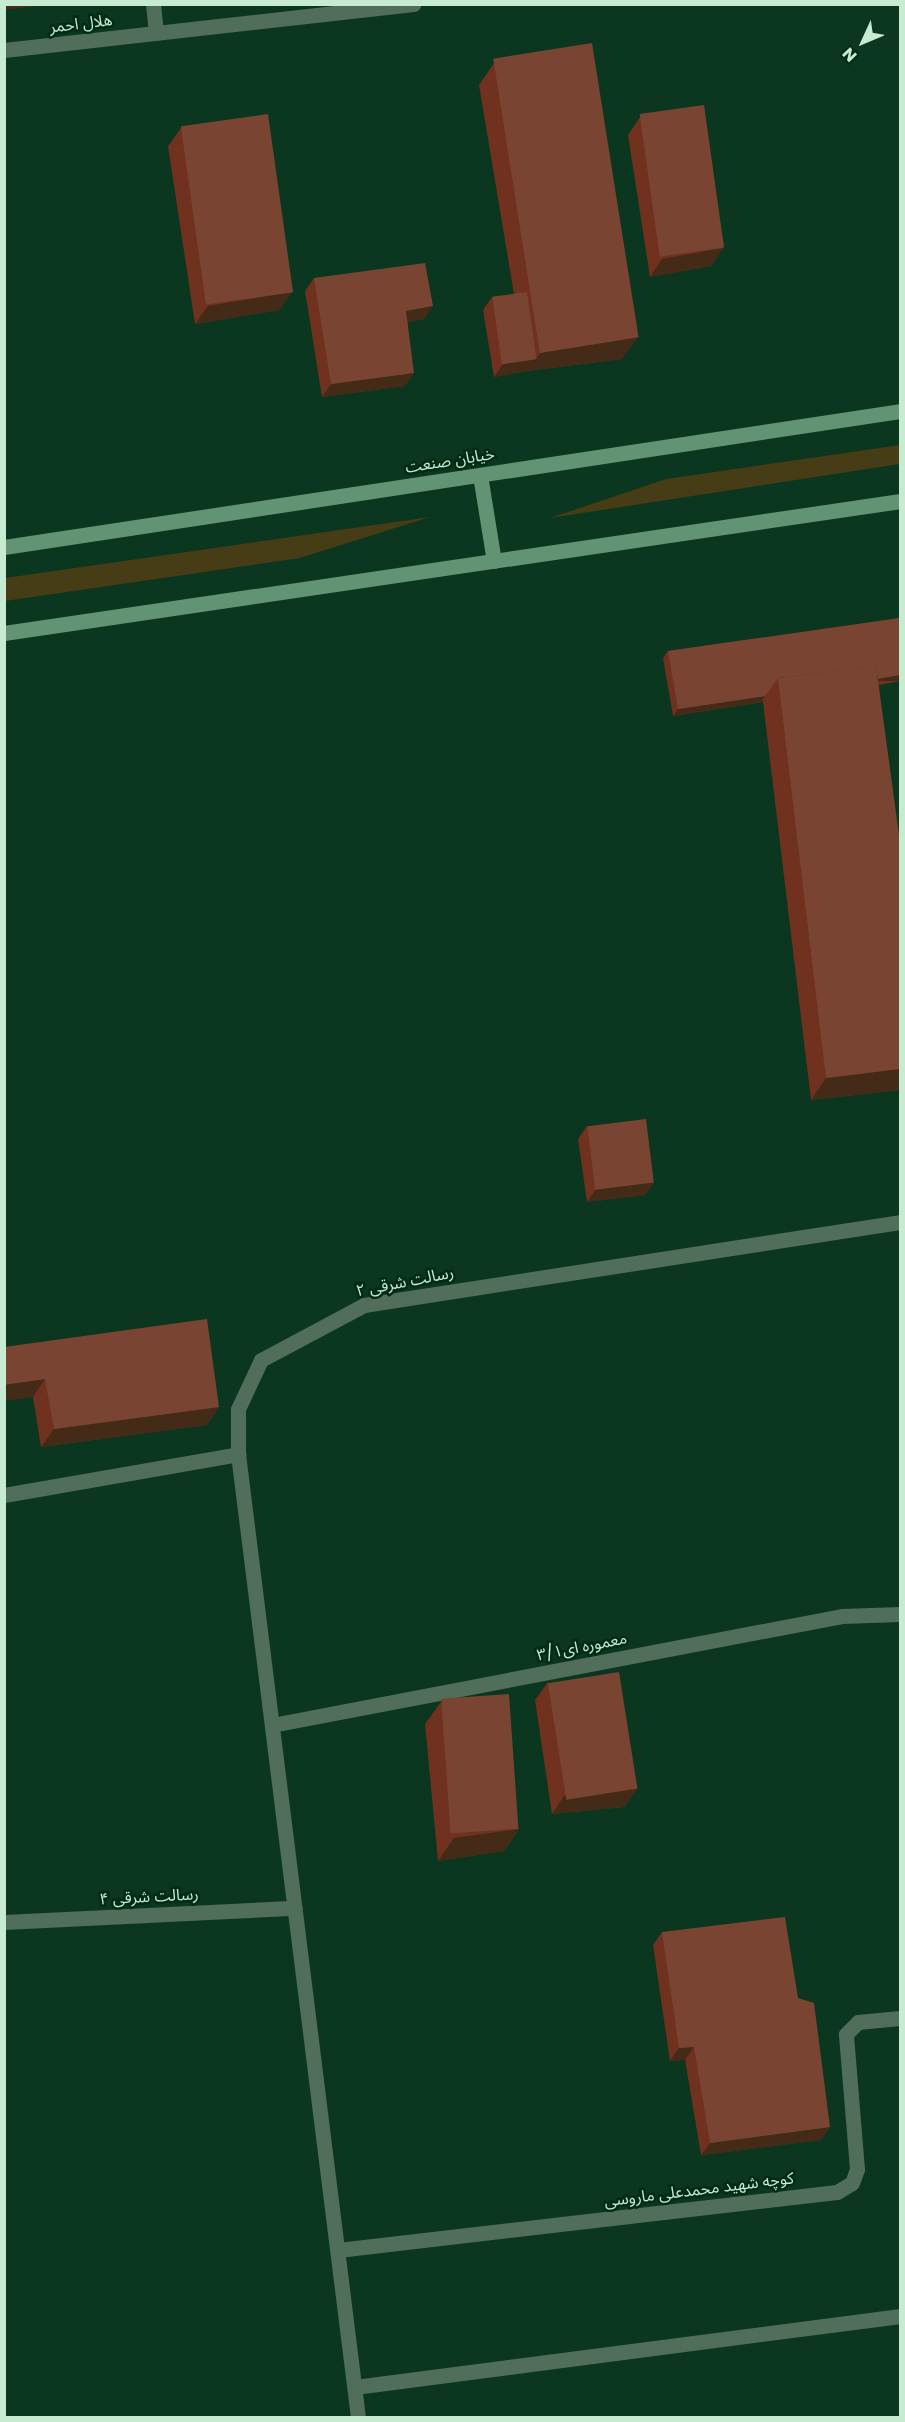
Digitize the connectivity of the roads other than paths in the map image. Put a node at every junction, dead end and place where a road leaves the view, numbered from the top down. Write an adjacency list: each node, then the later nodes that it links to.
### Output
1 (153, 4): 4 (street)
2 (412, 4): 3 (street, هلال احمر)
3 (347, 8): 4 (street, هلال احمر)
4 (156, 33): 5 (street, هلال احمر)
5 (4, 50)
6 (900, 411): 7 (main road, خیابان صنعت)
7 (480, 475): 9 (main road, خیابان صنعت); 10 (main road)
8 (900, 501): 10 (main road)
9 (4, 547)
10 (494, 561): 11 (main road)
11 (4, 633)
12 (900, 1222): 13 (street, رسالت شرقی ۲)
13 (238, 1454): 14 (street); 16 (street, رسالت شرقی ۲)
14 (4, 1495)
15 (900, 1614): 16 (street, معموره ای۳/۱)
16 (272, 1725): 17 (street, رسالت شرقی ۲)
17 (295, 1908): 18 (street, رسالت شرقی ۴); 20 (street, رسالت شرقی ۲)
18 (4, 1922)
19 (900, 2018): 20 (street, کوچه شهید محمدعلی ماروسی)
20 (338, 2250): 22 (street, رسالت شرقی ۲)
21 (900, 2316): 22 (street)
22 (355, 2387): 23 (street, رسالت شرقی ۲)
23 (358, 2418)

